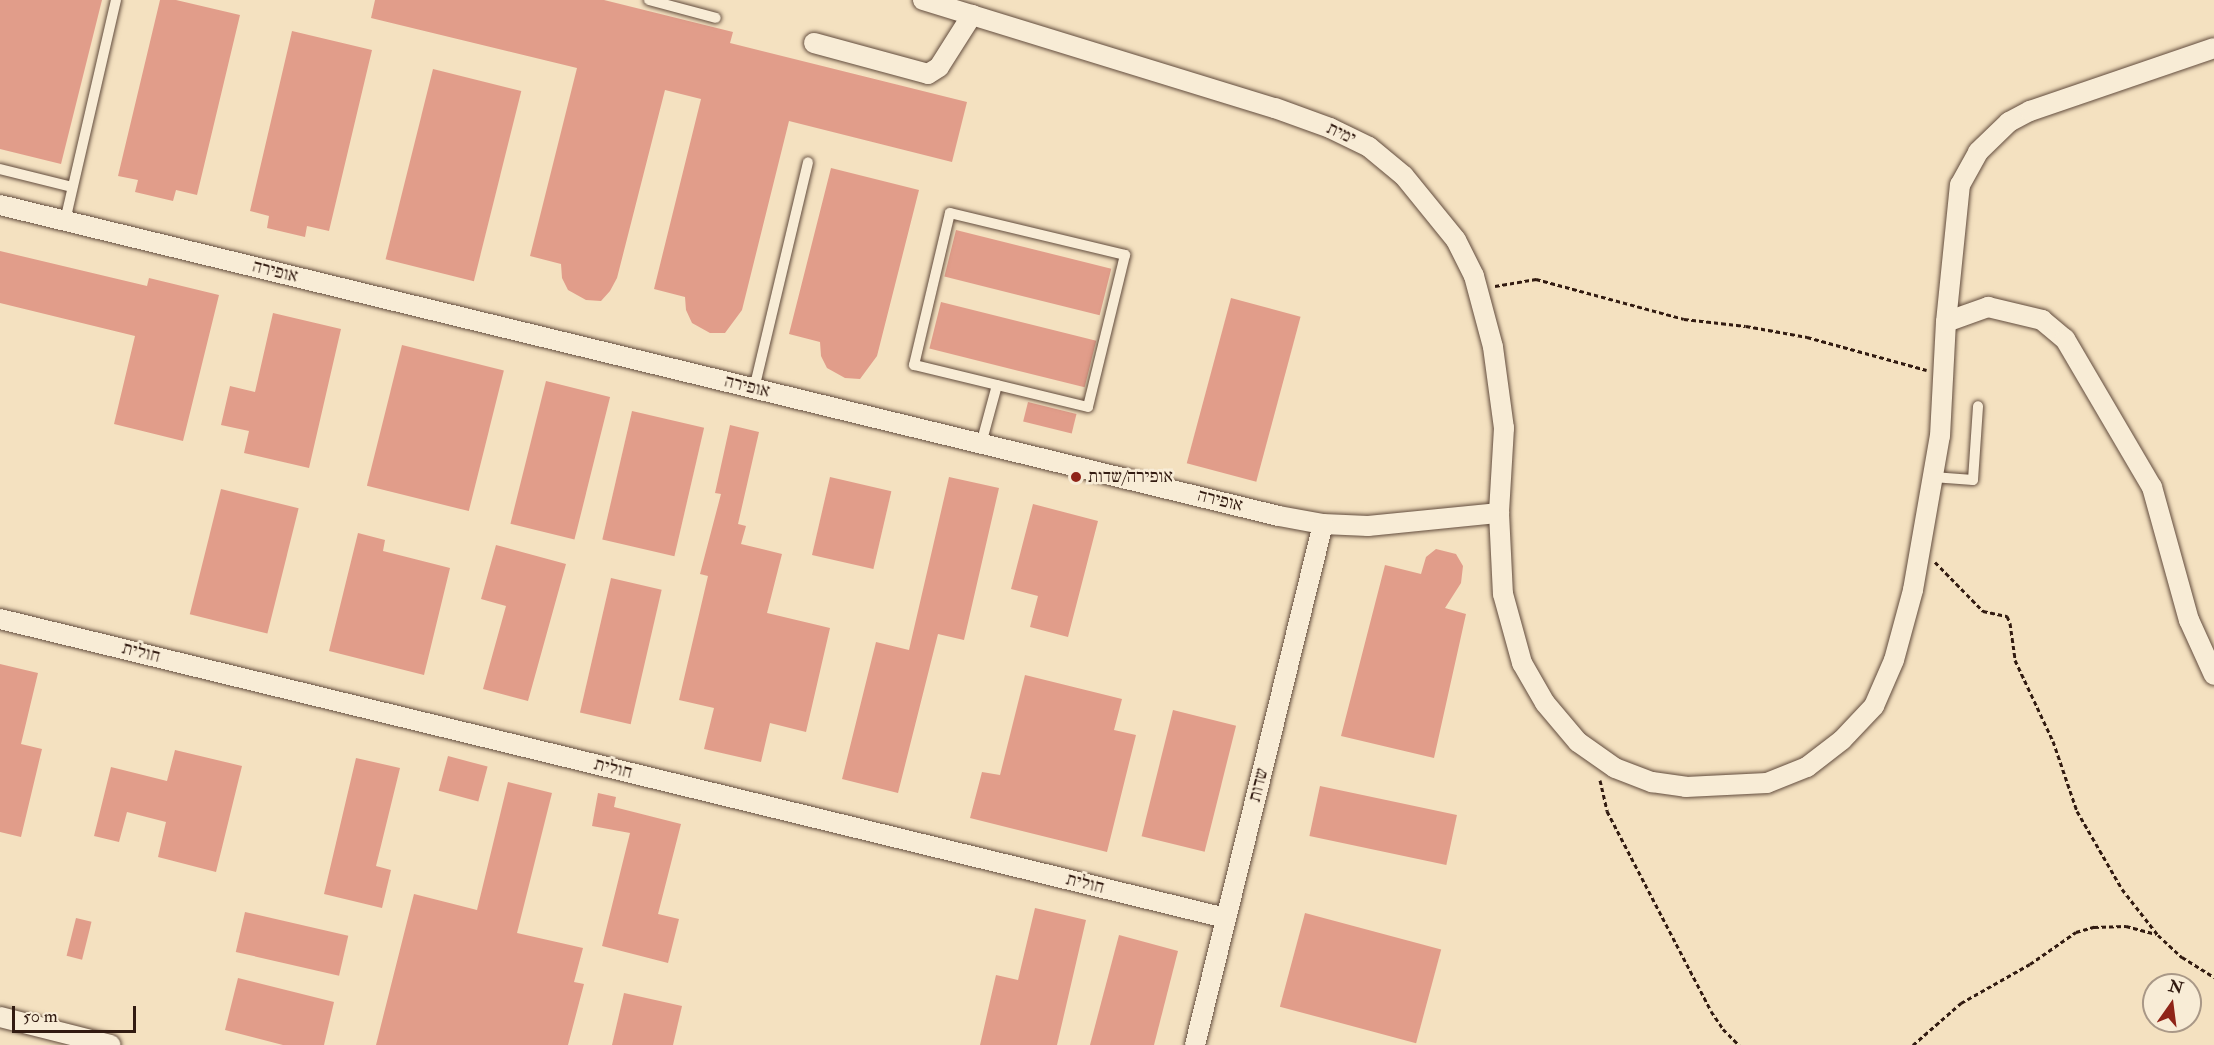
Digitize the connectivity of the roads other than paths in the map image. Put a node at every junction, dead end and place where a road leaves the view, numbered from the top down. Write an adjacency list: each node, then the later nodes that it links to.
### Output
1 (116, 0): 10 (lane)
2 (649, 0): 5 (lane)
3 (923, 0): 4 (street, ימית)
4 (972, 15): 6 (street); 19 (street, ימית)
5 (716, 18)
6 (814, 43)
7 (2214, 48): 13 (street, ימית)
8 (808, 162): 15 (lane)
9 (0, 169): 10 (lane)
10 (72, 187): 12 (lane)
11 (0, 206): 12 (street, אופירה)
12 (65, 221): 15 (street, אופירה)
13 (1946, 322): 18 (street, ימית); 22 (street)
14 (997, 385): 14 (lane); 17 (lane)
15 (754, 389): 17 (street, אופירה)
16 (1978, 406): 18 (lane)
17 (981, 444): 20 (street, אופירה)
18 (1933, 477): 19 (street, ימית)
19 (1499, 513): 20 (street, אופירה)
20 (1323, 524): 23 (street, שדות)
21 (0, 619): 23 (street, חולית)
22 (2214, 675)
23 (1226, 918): 26 (street, שדות)
24 (0, 1017): 25 (street)
25 (111, 1045)
26 (1195, 1045)

